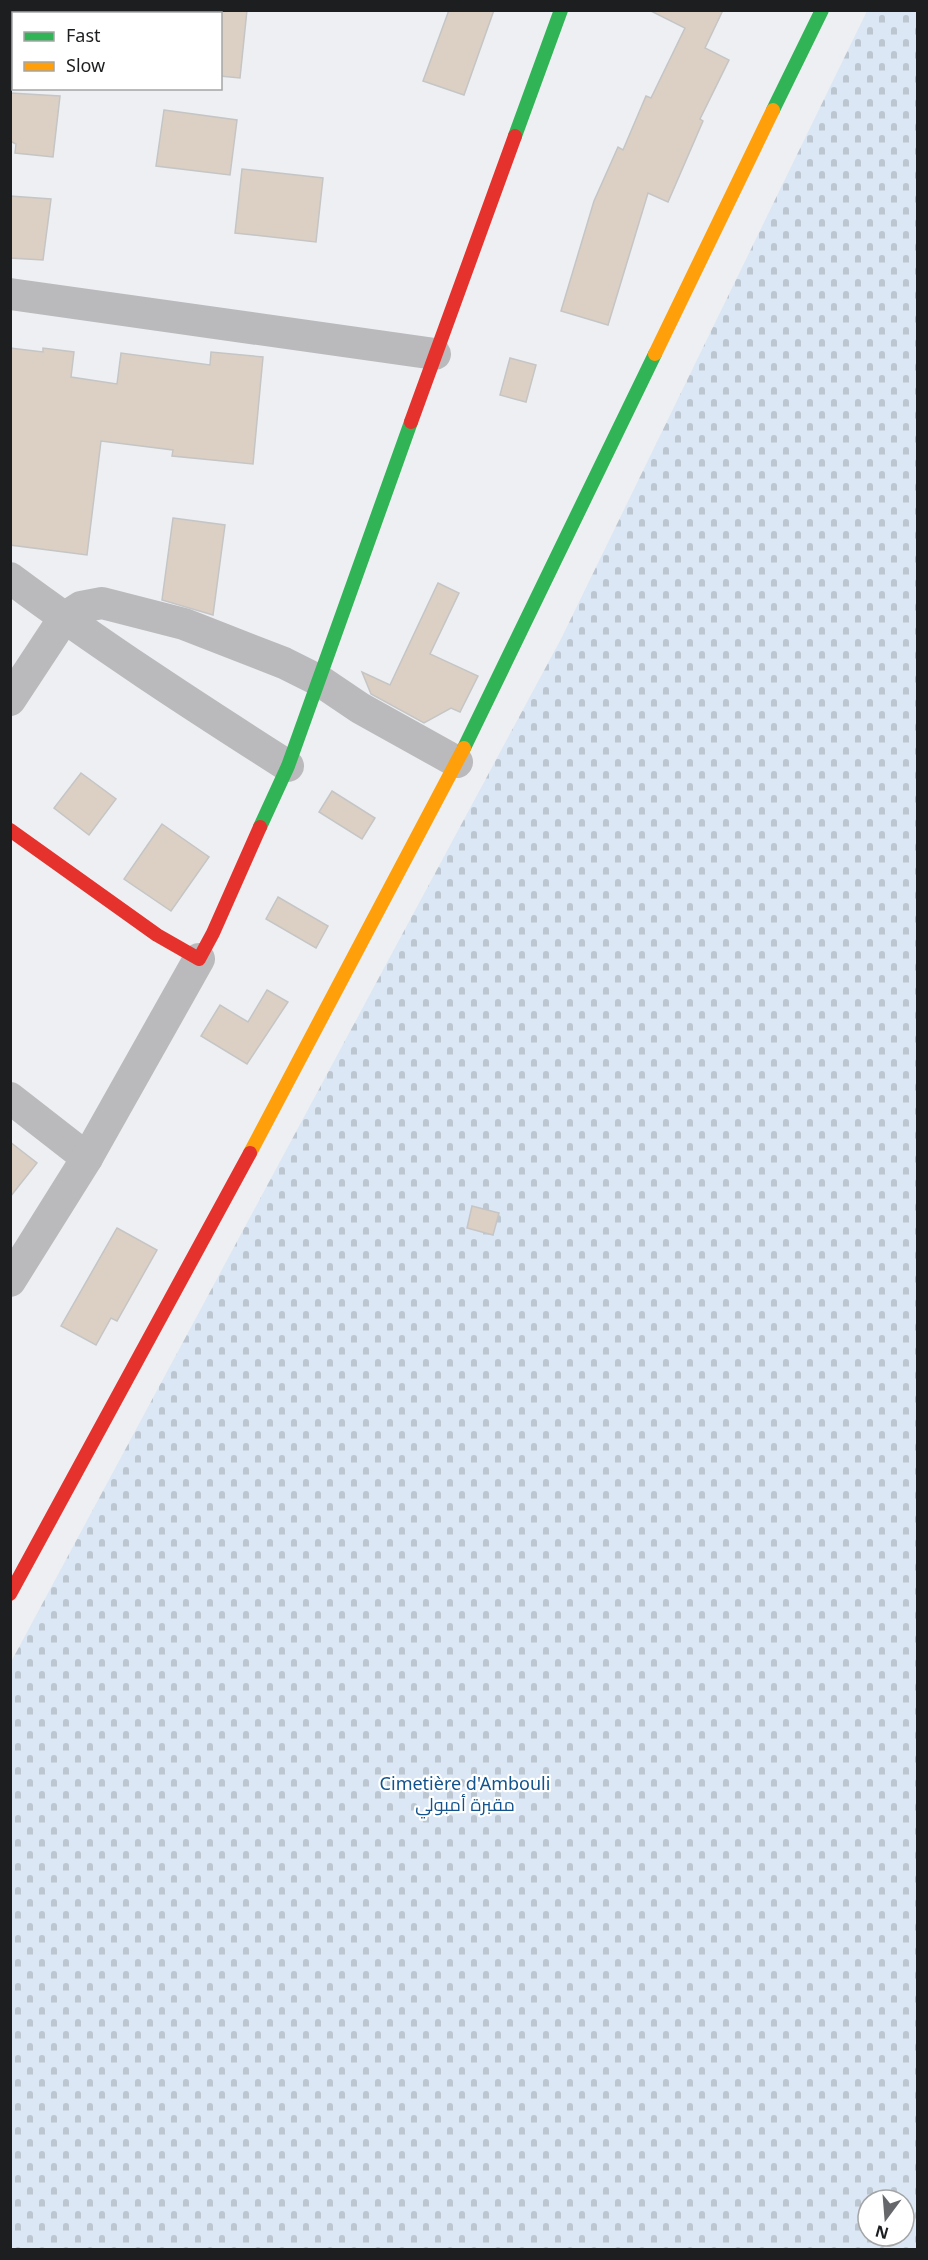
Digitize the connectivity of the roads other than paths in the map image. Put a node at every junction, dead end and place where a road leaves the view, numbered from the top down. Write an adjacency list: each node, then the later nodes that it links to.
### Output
1 (561, 10): 4 (street)
2 (822, 10): 9 (street)
3 (10, 294): 4 (street)
4 (435, 354): 7 (street)
5 (10, 578): 6 (street)
6 (64, 618): 7 (street); 8 (street); 10 (street)
7 (320, 681): 9 (street); 10 (street)
8 (10, 700)
9 (457, 762): 16 (street)
10 (288, 766): 12 (street)
11 (10, 830): 12 (street)
12 (199, 958): 14 (street)
13 (10, 1098): 14 (street)
14 (87, 1158): 15 (street)
15 (10, 1281)
16 (10, 1594)

